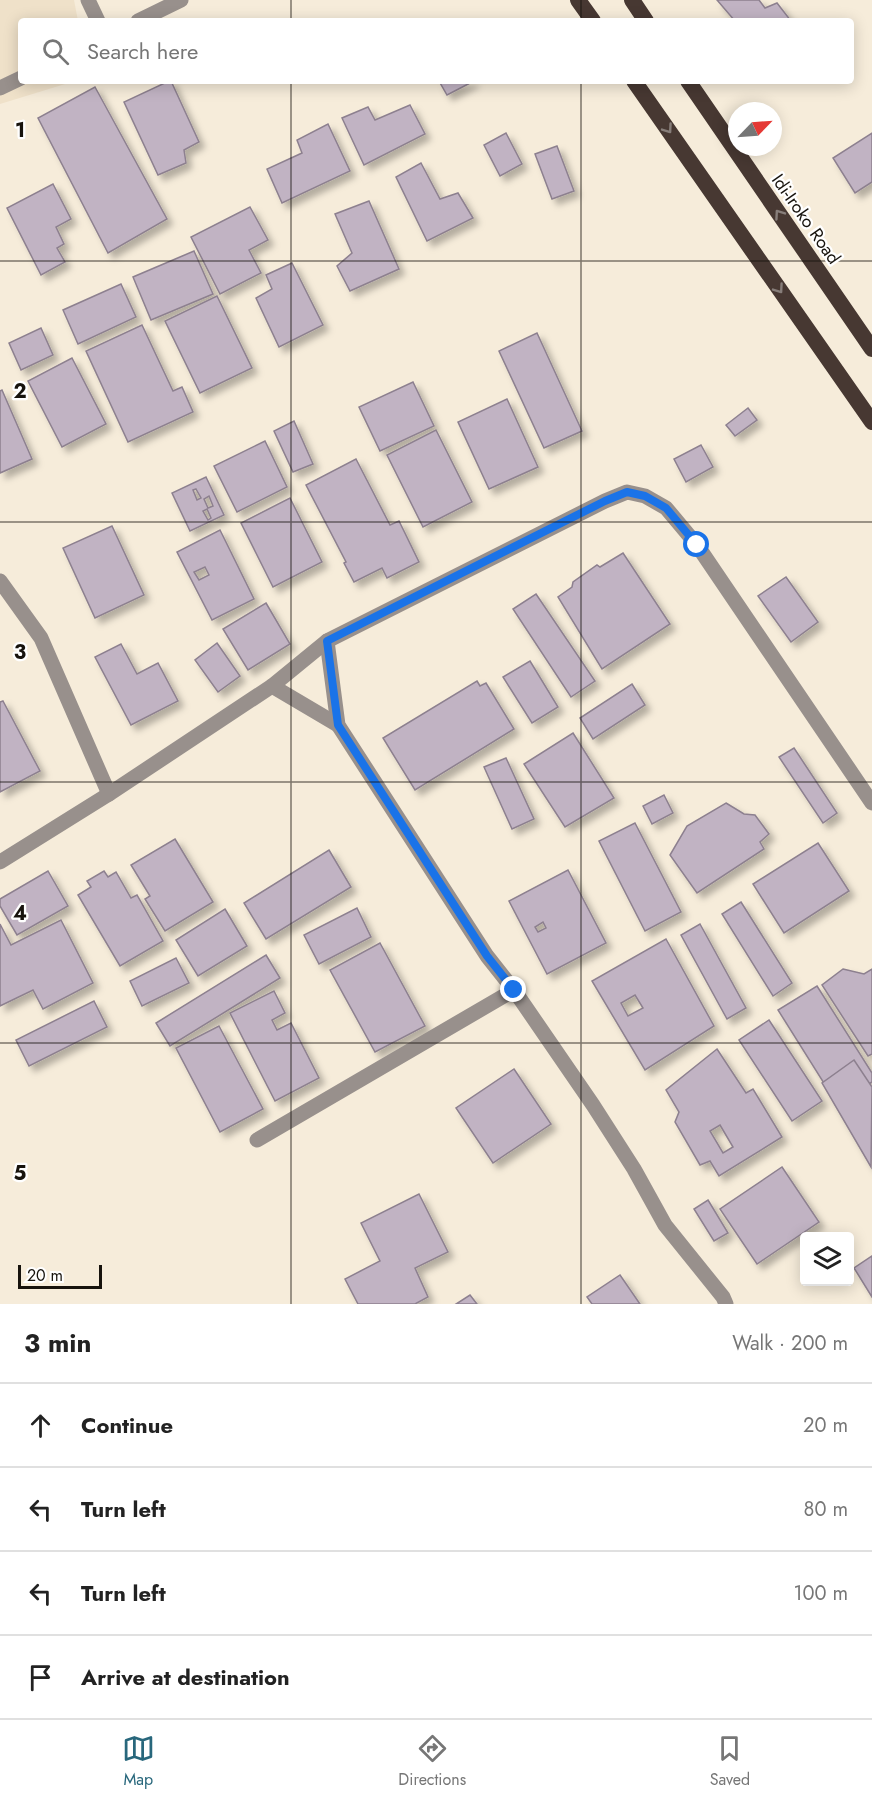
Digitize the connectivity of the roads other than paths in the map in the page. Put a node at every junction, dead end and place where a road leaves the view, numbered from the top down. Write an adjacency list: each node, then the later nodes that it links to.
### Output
1 (88, 0): 5 (street)
2 (181, 0): 6 (street)
3 (578, 0): 7 (highway)
4 (632, 0): 8 (highway)
5 (97, 18)
6 (144, 18)
7 (591, 18)
8 (644, 18)
9 (18, 79): 12 (street)
10 (636, 84): 14 (highway, one-way to 14)
11 (690, 84): 13 (highway, Idi-Iroko Road, one-way to 11)
12 (0, 88)
13 (872, 349)
14 (872, 422)
15 (0, 581): 19 (street)
16 (327, 641): 17 (street); 18 (street); 20 (street)
17 (272, 686): 18 (street); 19 (street)
18 (338, 725): 22 (street)
19 (109, 794): 21 (street)
20 (872, 803)
21 (0, 862)
22 (514, 990): 23 (street); 24 (street)
23 (257, 1140)
24 (726, 1304)

